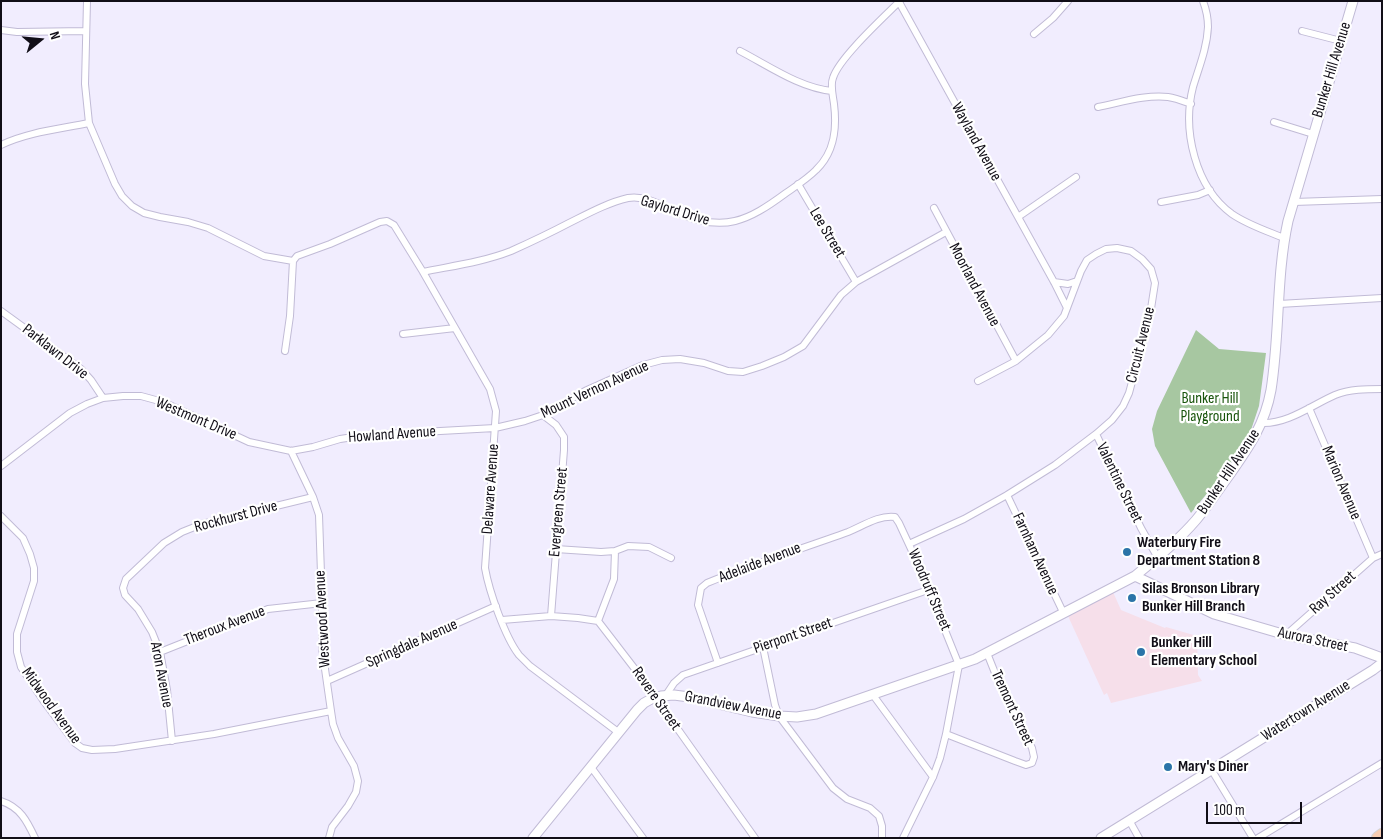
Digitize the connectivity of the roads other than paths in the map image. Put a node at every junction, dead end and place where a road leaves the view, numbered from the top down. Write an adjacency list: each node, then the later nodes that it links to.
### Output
1 (87, 1): 7 (street)
2 (1068, 1): 9 (street)
3 (1203, 1): 13 (street)
4 (1353, 1): 10 (main road, Bunker Hill Avenue)
5 (899, 2): 12 (street, Gaylord Drive); 26 (street, Wayland Avenue)
6 (1, 30): 7 (street)
7 (86, 30): 16 (street)
8 (1302, 31): 10 (street)
9 (1034, 34)
10 (1341, 41): 17 (main road, Bunker Hill Avenue)
11 (740, 51): 12 (street)
12 (832, 92): 20 (street, Gaylord Drive)
13 (1191, 104): 14 (street); 21 (street)
14 (1098, 107)
15 (1274, 122): 17 (street)
16 (89, 123): 18 (street); 29 (street)
17 (1313, 134): 24 (main road, Bunker Hill Avenue)
18 (1, 145)
19 (1076, 177): 26 (street)
20 (798, 184): 30 (street, Gaylord Drive); 31 (street, Lee Street)
21 (1210, 190): 23 (street); 28 (street)
22 (1382, 199): 24 (street)
23 (1161, 202)
24 (1294, 202): 28 (main road, Bunker Hill Avenue)
25 (934, 208): 27 (street, Moorland Avenue)
26 (1018, 217): 32 (street, Wayland Avenue)
27 (946, 232): 31 (street, Mount Vernon Avenue); 41 (street, Moorland Avenue)
28 (1284, 238): 35 (main road, Bunker Hill Avenue)
29 (293, 260): 30 (street, Delaware Avenue); 40 (street)
30 (423, 272): 38 (street, Delaware Avenue)
31 (856, 282): 46 (street, Mount Vernon Avenue)
32 (1054, 282): 33 (street); 36 (street, Wayland Avenue)
33 (1077, 282): 36 (street, Circuit Avenue); 49 (street, Circuit Avenue)
34 (1382, 298): 35 (street)
35 (1279, 304): 47 (main road, Bunker Hill Avenue)
36 (1067, 308): 41 (street, Circuit Avenue)
37 (1, 311): 44 (street, Parklawn Drive)
38 (456, 328): 39 (street); 48 (street, Delaware Avenue)
39 (403, 334)
40 (285, 351)
41 (1016, 361): 42 (street, Circuit Avenue)
42 (978, 381)
43 (1382, 389): 45 (street)
44 (103, 398): 50 (street, Westmont Drive); 51 (street, Westmont Drive)
45 (1309, 408): 47 (street); 62 (street, Marion Avenue)
46 (543, 415): 48 (street, Mount Vernon Avenue); 57 (street, Evergreen Street)
47 (1262, 423): 61 (main road, Bunker Hill Avenue)
48 (495, 428): 50 (street, Howland Avenue); 67 (street, Delaware Avenue)
49 (1096, 434): 52 (street, Circuit Avenue); 61 (street, Valentine Street)
50 (291, 451): 53 (street, Westwood Avenue)
51 (1, 466)
52 (1007, 495): 56 (street, Circuit Avenue); 68 (street, Farnham Avenue)
53 (313, 496): 64 (street, Rockhurst Drive); 66 (street, Westwood Avenue)
54 (1, 516): 88 (street, Midwood Avenue)
55 (895, 517): 56 (street, Woodruff Street); 77 (street, Adelaide Avenue)
56 (909, 544): 65 (street, Woodruff Street)
57 (556, 549): 58 (street); 69 (street, Evergreen Street)
58 (615, 551): 60 (street); 71 (street)
59 (1382, 554): 62 (street, Ray Street)
60 (671, 558)
61 (1158, 558): 63 (main road, Bunker Hill Avenue)
62 (1373, 558): 72 (street, Ray Street)
63 (1135, 576): 68 (main road, Bunker Hill Avenue); 72 (main road, Aurora Street)
64 (123, 588): 74 (street, Aron Avenue)
65 (928, 590): 73 (street, Pierpont Street); 79 (street, Woodruff Street)
66 (322, 603): 74 (street, Theroux Avenue); 80 (street, Westwood Avenue)
67 (496, 606): 70 (street, Delaware Avenue); 80 (street, Springdale Avenue)
68 (1063, 612): 75 (main road, Bunker Hill Avenue)
69 (551, 616): 70 (street); 71 (street)
70 (502, 620): 86 (street, Delaware Avenue)
71 (598, 621): 83 (street, Revere Street)
72 (1286, 635): 76 (main road, Aurora Street)
73 (763, 647): 77 (street, Pierpont Street); 85 (street)
74 (160, 652): 88 (street, Aron Avenue)
75 (987, 653): 79 (main road, Bunker Hill Avenue); 87 (street, Tremont Street)
76 (1382, 658)
77 (718, 663): 81 (street, Pierpont Street)
78 (1382, 663): 91 (main road, Watertown Avenue)
79 (959, 664): 82 (main road, Grandview Avenue); 87 (street)
80 (327, 681): 84 (street, Westwood Avenue)
81 (666, 695): 83 (main road, Grandview Avenue); 85 (main road, Grandview Avenue)
82 (873, 695): 85 (main road, Grandview Avenue); 92 (street)
83 (655, 698): 86 (main road, Grandview Avenue); 100 (street, Revere Street)
84 (330, 711): 88 (street, Midwood Avenue); 97 (street, Westwood Avenue)
85 (779, 716): 101 (street)
86 (618, 732): 90 (main road, Grandview Avenue)
87 (946, 734): 92 (street)
88 (172, 741)
89 (1382, 763): 106 (street)
90 (591, 767): 98 (main road, Grandview Avenue); 99 (street)
91 (1212, 769): 94 (main road, Watertown Avenue); 105 (street)
92 (933, 777): 102 (street)
93 (1, 801): 96 (street)
94 (1129, 820): 103 (main road, Watertown Avenue); 104 (street)
95 (1382, 835): 107 (highway)
96 (35, 838)
97 (329, 838)
98 (533, 838)
99 (643, 838)
100 (755, 838)
101 (882, 838)
102 (903, 838)
103 (1101, 838)
104 (1139, 838)
105 (1253, 838)
106 (1258, 838)
107 (1378, 838)

